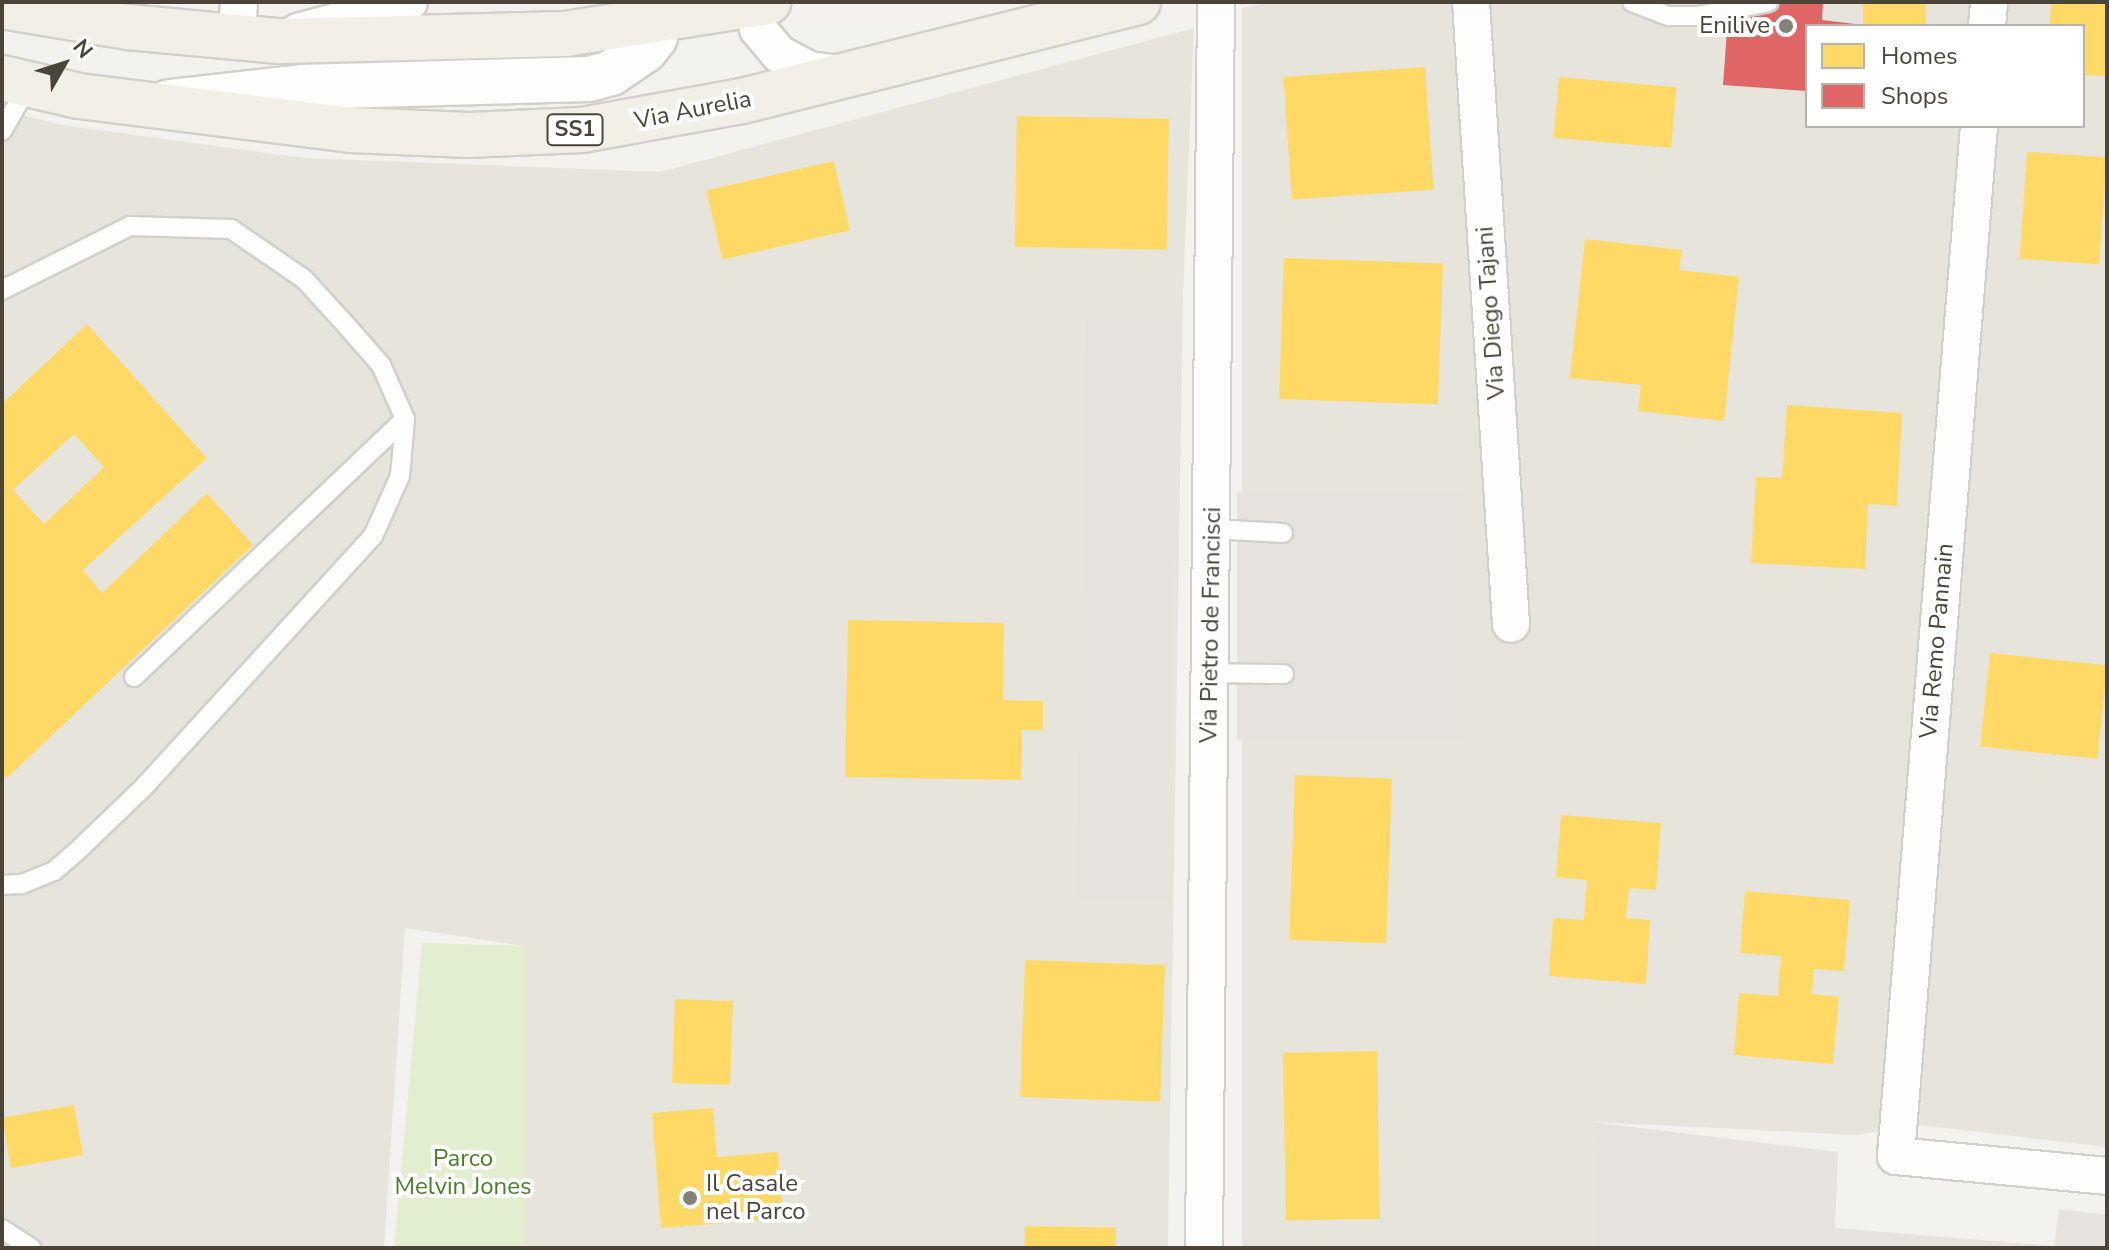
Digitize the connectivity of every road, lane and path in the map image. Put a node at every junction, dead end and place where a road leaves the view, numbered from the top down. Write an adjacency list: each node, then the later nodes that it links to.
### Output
1 (409, 2): 11 (street)
2 (1138, 2): 15 (main road, Via Aurelia / SS1)
3 (1216, 2): 22 (street, Via Pietro de Francisci)
4 (1471, 2): 24 (street, Via Diego Tajani)
5 (1632, 2): 6 (lane)
6 (1769, 2)
7 (1989, 2): 13 (street)
8 (757, 3): 10 (main road); 15 (street)
9 (2, 6): 12 (main road)
10 (660, 11): 14 (main road); 17 (street)
11 (325, 12): 14 (street)
12 (237, 20): 14 (main road)
13 (1987, 24)
14 (279, 41)
15 (844, 74): 17 (main road, Via Aurelia / SS1)
16 (15, 82): 17 (main road, Via Aurelia / SS1); 19 (lane)
17 (147, 107)
18 (1979, 128): 29 (street, Via Remo Pannain)
19 (2, 131)
20 (2, 290): 21 (lane)
21 (405, 419): 27 (lane); 28 (lane)
22 (1214, 529): 23 (lane); 25 (street, Via Pietro de Francisci)
23 (1283, 533)
24 (1511, 624)
25 (1209, 673): 26 (lane); 32 (street, Via Pietro de Francisci)
26 (1284, 674)
27 (134, 677)
28 (2, 885)
29 (2107, 1176)
30 (2, 1229): 31 (lane)
31 (31, 1248)
32 (1204, 1248)

